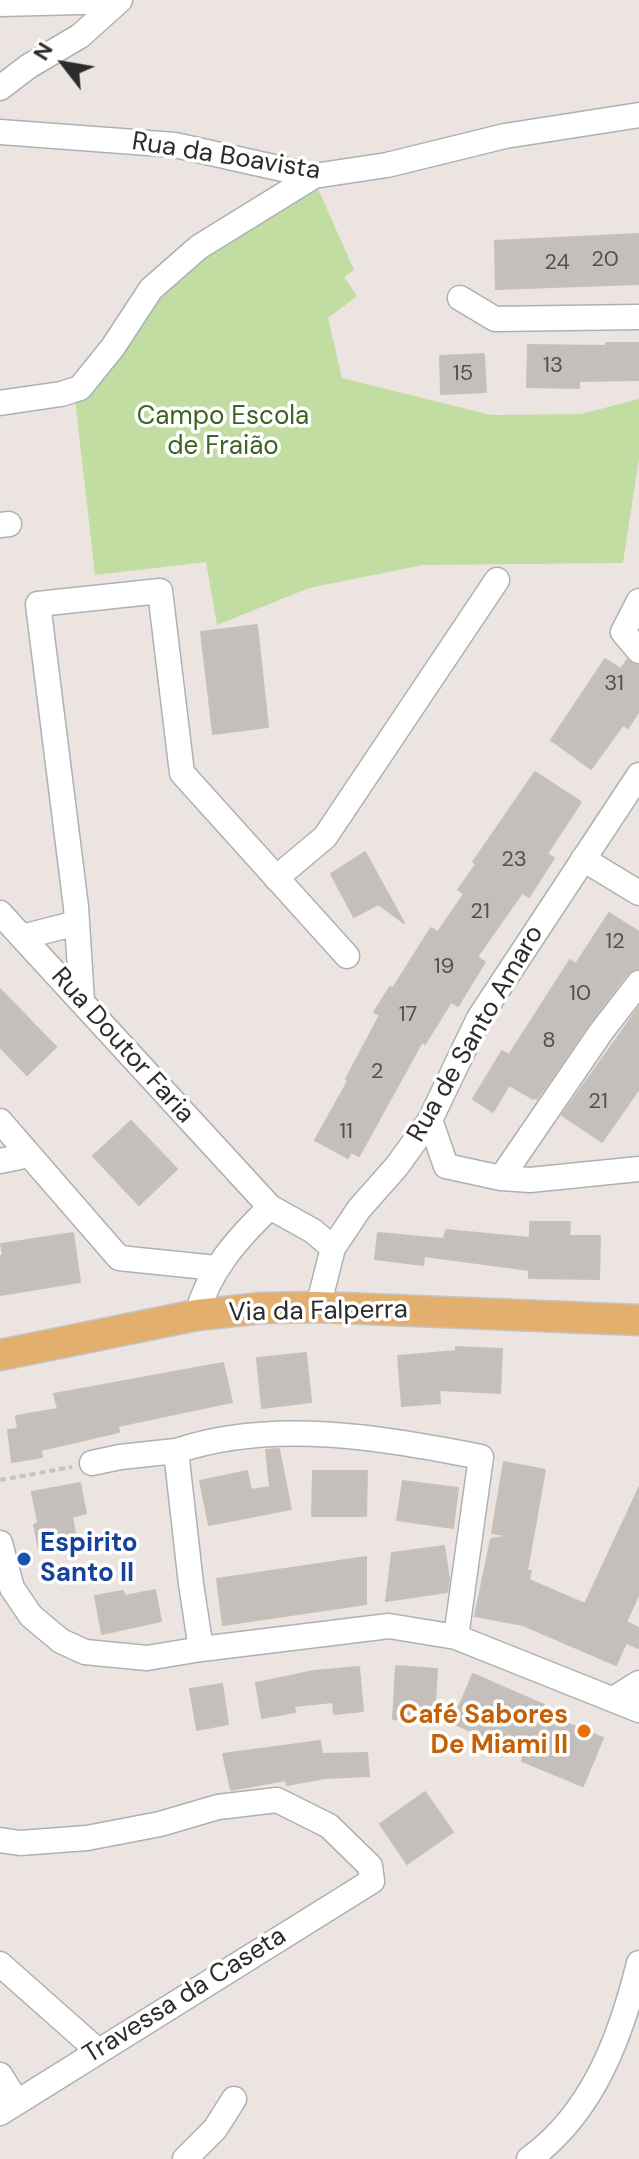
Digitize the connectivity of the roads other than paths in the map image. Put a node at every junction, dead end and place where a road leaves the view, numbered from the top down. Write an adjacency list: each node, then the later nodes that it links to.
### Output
1 (119, 0): 2 (street); 3 (street)
2 (0, 4)
3 (0, 88)
4 (639, 115): 6 (street, Rua da Boavista)
5 (0, 132): 6 (street, Rua da Boavista)
6 (314, 176): 9 (street)
7 (460, 298): 8 (street)
8 (639, 317)
9 (0, 403)
10 (497, 580): 15 (street)
11 (639, 601): 12 (street)
12 (639, 651)
13 (639, 775): 14 (street, Rua de Santo Amaro)
14 (583, 859): 16 (street); 23 (street, Rua de Santo Amaro)
15 (276, 878): 18 (street); 20 (street)
16 (639, 893)
17 (0, 913): 19 (street, Rua Doutor Faria)
18 (77, 923): 19 (street); 22 (street)
19 (22, 937): 22 (street, Rua Doutor Faria)
20 (347, 956)
21 (639, 983): 30 (street)
22 (82, 1001): 31 (street, Rua Doutor Faria)
23 (430, 1120): 27 (street, Rua de Santo Amaro); 28 (street)
24 (0, 1121): 25 (street)
25 (29, 1155): 26 (street); 33 (street)
26 (0, 1161)
27 (397, 1166): 28 (street); 32 (street, Rua de Santo Amaro)
28 (446, 1166): 30 (street)
29 (639, 1169): 30 (street)
30 (501, 1178)
31 (270, 1207): 32 (street, Rua Doutor Faria); 33 (street)
32 (333, 1248): 34 (street, Rua de Santo Amaro)
33 (216, 1268): 35 (street)
34 (318, 1307): 35 (main road, Via da Falperra); 36 (main road, Via da Falperra)
35 (197, 1315): 37 (main road, Via da Falperra)
36 (639, 1320)
37 (0, 1355)
38 (176, 1451): 39 (street); 41 (street); 42 (street)
39 (92, 1463)
40 (0, 1543): 42 (street)
41 (456, 1637): 42 (street); 44 (street)
42 (201, 1649)
43 (639, 1683): 44 (street)
44 (615, 1698): 45 (street)
45 (639, 1710)
46 (0, 1840): 49 (street, Travessa da Caseta)
47 (639, 1963): 54 (street)
48 (0, 1964): 49 (street)
49 (97, 2050): 52 (street, Travessa da Caseta)
50 (0, 2075): 52 (street)
51 (234, 2099): 53 (street)
52 (9, 2107)
53 (185, 2159)
54 (529, 2159)

